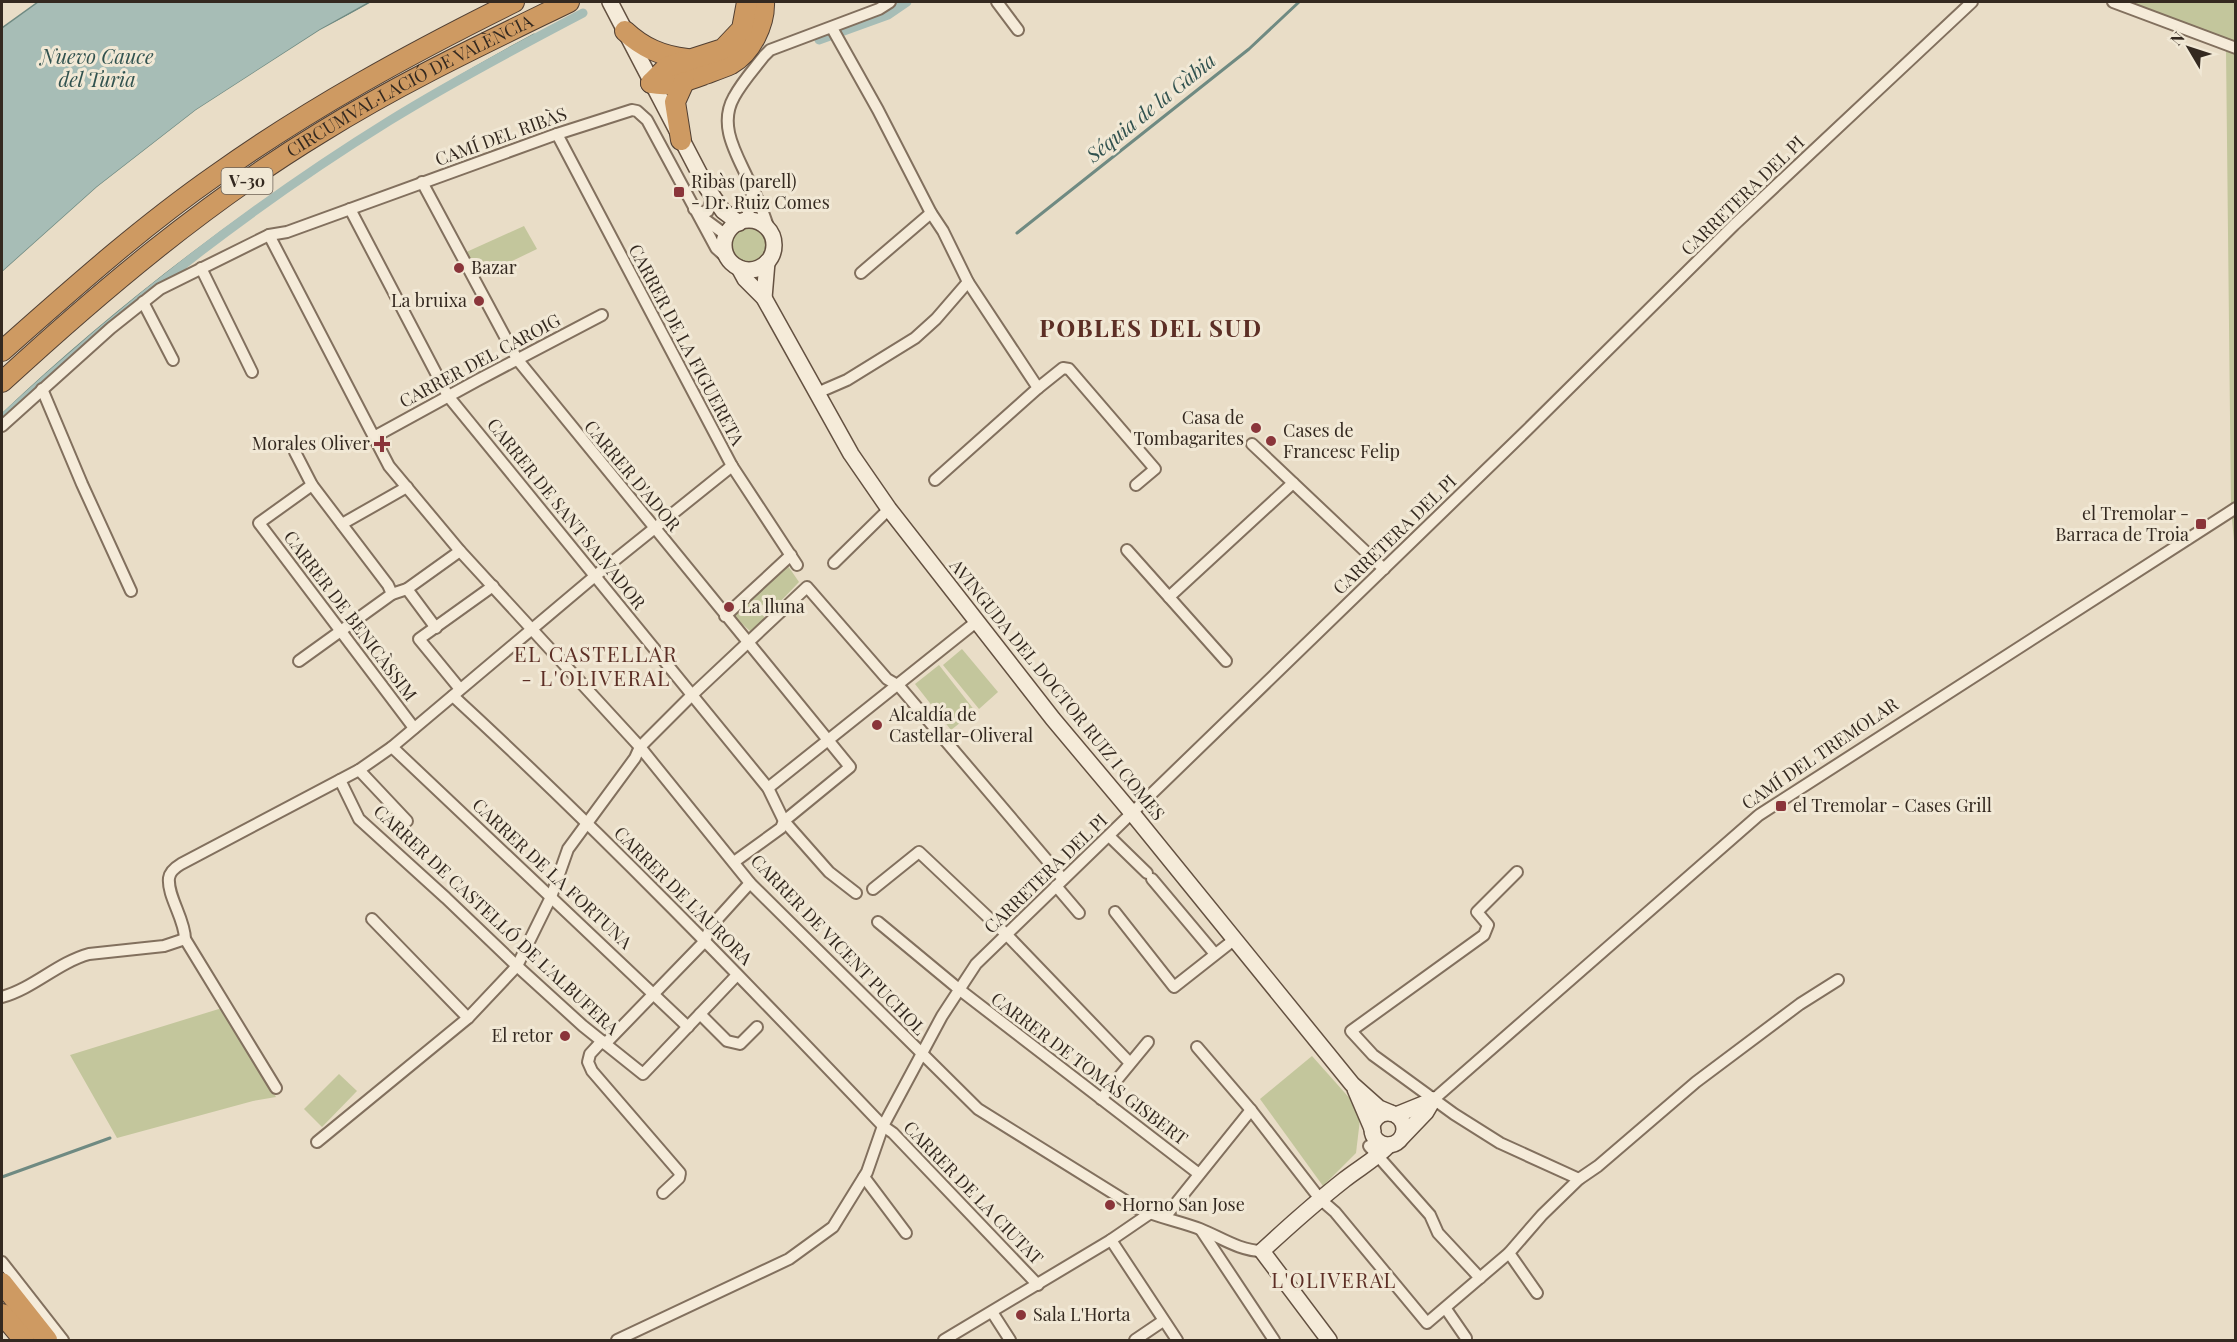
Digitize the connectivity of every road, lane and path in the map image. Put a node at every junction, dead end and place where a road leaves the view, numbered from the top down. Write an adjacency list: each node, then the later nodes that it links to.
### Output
1 (514, 2): 37 (highway, CIRCUMVAL·LACIÓ DE VALÈNCIA / V-30)
2 (569, 2): 41 (highway, CIRCUMVAL·LACIÓ DE VALÈNCIA / V-30)
3 (610, 2): 10 (street)
4 (747, 2): 14 (highway)
5 (764, 2): 16 (highway)
6 (891, 2): 12 (street)
7 (997, 2): 11 (street)
8 (1972, 2): 63 (street, CARRETERA DEL PI)
9 (2113, 2): 13 (street)
10 (621, 24): 14 (highway); 15 (street)
11 (1018, 30)
12 (834, 33): 20 (street); 24 (street)
13 (2235, 48)
14 (692, 59): 15 (highway)
15 (651, 82): 16 (highway); 18 (street)
16 (684, 82): 18 (highway)
17 (557, 134): 19 (street, CAMÍ DEL RIBÀS); 23 (street, CAMÍ DEL RIBÀS); 50 (street, CARRER DE LA FIGUERETA)
18 (681, 140): 21 (street)
19 (422, 182): 22 (street, CAMÍ DEL RIBÀS); 38 (street, CARRER D'ADOR)
20 (752, 187): 25 (street); 26 (street)
21 (709, 194): 23 (street); 25 (street); 28 (street)
22 (350, 209): 27 (street, CAMÍ DEL RIBÀS); 45 (street, CARRER DE SANT SALVADOR)
23 (694, 209): 28 (street, CAMÍ DEL RIBÀS); 30 (street, CAMÍ DEL RIBÀS)
24 (931, 213): 32 (street); 33 (street)
25 (742, 222): 26 (street); 28 (street)
26 (769, 230): 29 (street)
27 (269, 235): 31 (street, CAMÍ DEL RIBÀS); 47 (street, CARRER DE VICENT PUCHOL)
28 (727, 235): 30 (street)
29 (767, 262): 30 (street); 34 (street)
30 (734, 264): 34 (street, AVINGUDA DEL DOCTOR RUIZ I COMES)
31 (201, 268): 35 (street, CAMÍ DEL RIBÀS); 40 (street)
32 (861, 273)
33 (968, 282): 42 (street); 44 (street)
34 (764, 298): 44 (street, AVINGUDA DEL DOCTOR RUIZ I COMES)
35 (143, 302): 39 (street); 43 (street, CAMÍ DEL RIBÀS)
36 (602, 315): 38 (street, CARRER DEL CAROIG)
37 (2, 351)
38 (517, 359): 45 (street, CARRER DEL CAROIG); 59 (street, CARRER D'ADOR)
39 (173, 360)
40 (252, 372)
41 (2, 382)
42 (1038, 388): 51 (street); 54 (street)
43 (42, 389): 46 (street, CAMÍ DEL RIBÀS); 67 (street)
44 (817, 393): 57 (street, AVINGUDA DEL DOCTOR RUIZ I COMES)
45 (448, 396): 47 (street, CARRER DEL CAROIG); 64 (street, CARRER DE SANT SALVADOR)
46 (2, 426)
47 (374, 437): 55 (street, CARRER DE VICENT PUCHOL)
48 (1252, 444): 52 (street)
49 (295, 452): 53 (street)
50 (732, 466): 59 (street); 70 (street, CARRER DE LA FIGUERETA)
51 (934, 480)
52 (1293, 483): 63 (street); 69 (street)
53 (312, 485): 58 (street); 74 (street, CARRER DE BENICÀSSIM)
54 (1136, 485)
55 (407, 487): 58 (street); 61 (street, CARRER DE VICENT PUCHOL)
56 (2235, 508): 127 (street, CAMÍ DEL TREMOLAR)
57 (889, 510): 62 (street); 71 (street, AVINGUDA DEL DOCTOR RUIZ I COMES)
58 (342, 524): 68 (street)
59 (655, 529): 64 (street); 70 (street, CARRER D'ADOR)
60 (1127, 549): 69 (street)
61 (459, 551): 65 (street, CARRER DE VICENT PUCHOL); 66 (street)
62 (834, 563)
63 (1384, 569): 88 (street, CARRETERA DEL PI)
64 (595, 576): 73 (street); 80 (street, CARRER DE SANT SALVADOR)
65 (493, 586): 72 (street); 73 (street, CARRER DE VICENT PUCHOL)
66 (407, 589): 68 (street); 72 (street)
67 (130, 591)
68 (392, 594): 74 (street)
69 (1169, 597): 77 (street)
70 (725, 616): 75 (street, CARRER D'ADOR)
71 (976, 622): 78 (street); 88 (street, AVINGUDA DEL DOCTOR RUIZ I COMES)
72 (436, 628): 79 (street, CARRER DE L'AURORA)
73 (531, 629): 79 (street); 84 (street, CARRER DE VICENT PUCHOL)
74 (341, 632): 76 (street); 81 (street, CARRER DE BENICÀSSIM)
75 (748, 643): 78 (street); 80 (street); 82 (street, CARRER D'ADOR)
76 (299, 661)
77 (1226, 661)
78 (899, 686): 82 (street); 95 (street)
79 (456, 693): 81 (street); 91 (street, CARRER DE L'AURORA)
80 (692, 695): 84 (street); 87 (street, CARRER DE SANT SALVADOR)
81 (414, 728): 83 (street)
82 (829, 742): 87 (street); 90 (street, CARRER D'ADOR)
83 (392, 747): 85 (street); 99 (street, CARRER DE LA FORTUNA)
84 (640, 747): 91 (street); 93 (street, CARRER DE VICENT PUCHOL)
85 (359, 770): 86 (street); 89 (street)
86 (340, 780): 105 (street); 109 (street, CARRER DE CASTELLÓ DE L'ALBUFERA)
87 (768, 788): 90 (street, CARRER DE SANT SALVADOR)
88 (1132, 813): 92 (street, CARRETERA DEL PI); 106 (street, AVINGUDA DEL DOCTOR RUIZ I COMES)
89 (407, 820)
90 (784, 821): 93 (street); 98 (street, CARRER DE SANT SALVADOR)
91 (588, 823): 99 (street); 107 (street, CARRER DE L'AURORA)
92 (1109, 836): 95 (street, CARRETERA DEL PI); 108 (street)
93 (734, 862): 96 (street, CARRER DE VICENT PUCHOL)
94 (1517, 872): 127 (street)
95 (1060, 882): 101 (street); 104 (street, CARRETERA DEL PI)
96 (750, 883): 107 (street); 122 (street, CARRER DE VICENT PUCHOL)
97 (873, 889): 104 (street)
98 (856, 893)
99 (551, 897): 109 (street); 113 (street, CARRER DE LA FORTUNA)
100 (1115, 912): 108 (street)
101 (1079, 913)
102 (372, 919): 116 (street)
103 (878, 922): 112 (street, CARRER DE TOMÀS GISBERT)
104 (1007, 934): 112 (street, CARRETERA DEL PI); 123 (street)
105 (184, 939): 114 (street); 125 (street)
106 (1235, 939): 108 (street); 124 (street, AVINGUDA DEL DOCTOR RUIZ I COMES)
107 (704, 942): 110 (street, CARRER DE L'AURORA); 113 (street)
108 (1215, 954)
109 (517, 966): 116 (street); 119 (street, CARRER DE CASTELLÓ DE L'ALBUFERA)
110 (737, 975): 115 (street); 130 (street, CARRER DE L'AURORA)
111 (1838, 980): 136 (street)
112 (960, 990): 122 (street, CARRETERA DEL PI); 126 (street, CARRER DE TOMÀS GISBERT)
113 (654, 994): 117 (street, CARRER DE LA FORTUNA); 119 (street)
114 (2, 997)
115 (700, 1014): 117 (street); 118 (street)
116 (468, 1018): 132 (street)
117 (688, 1027): 119 (street, CARRER DE CASTELLÓ DE L'ALBUFERA)
118 (757, 1027)
119 (603, 1042): 137 (street)
120 (1148, 1042): 123 (street)
121 (1197, 1047): 128 (street)
122 (922, 1055): 130 (street, CARRETERA DEL PI); 139 (street, CARRER DE VICENT PUCHOL)
123 (1130, 1063): 126 (street)
124 (1352, 1084): 129 (street, AVINGUDA DEL DOCTOR RUIZ I COMES); 133 (street, AVINGUDA DEL DOCTOR RUIZ I COMES)
125 (276, 1088)
126 (1101, 1099): 134 (street, CARRER DE TOMÀS GISBERT)
127 (1434, 1100): 129 (street, CAMÍ DEL TREMOLAR); 131 (street, CAMÍ DEL TREMOLAR); 136 (street)
128 (1251, 1110): 134 (street); 138 (street)
129 (1394, 1114): 131 (street); 133 (street)
130 (883, 1126): 135 (street, CARRETERA DEL PI); 149 (street, CARRER DE LA CIUTAT)
131 (1403, 1136): 133 (street)
132 (317, 1142)
133 (1377, 1145): 138 (street); 147 (street, AVINGUDA DEL DOCTOR RUIZ I COMES)
134 (1199, 1174): 140 (street)
135 (864, 1177): 142 (street); 159 (street, CARRETERA DEL PI)
136 (1579, 1179): 145 (street)
137 (663, 1193)
138 (1320, 1199): 144 (street); 151 (street)
139 (1149, 1214): 140 (street, CARRER DE VICENT PUCHOL); 143 (street)
140 (1165, 1217): 141 (street, CARRER DE VICENT PUCHOL)
141 (1201, 1229): 144 (street, CARRER DE VICENT PUCHOL); 164 (street)
142 (906, 1233)
143 (1111, 1240): 149 (street); 154 (street)
144 (1262, 1251): 165 (street)
145 (1509, 1252): 147 (street); 150 (street)
146 (2, 1262): 158 (street)
147 (1480, 1278): 151 (street)
148 (2, 1283): 157 (highway)
149 (1038, 1285): 152 (street)
150 (1537, 1293)
151 (1446, 1309): 155 (street)
152 (992, 1312): 160 (street); 161 (street)
153 (2, 1314): 156 (highway)
154 (1163, 1321): 162 (street); 163 (street)
155 (1466, 1338)
156 (24, 1341)
157 (47, 1341)
158 (63, 1341)
159 (617, 1341)
160 (944, 1341)
161 (1010, 1341)
162 (1136, 1341)
163 (1177, 1341)
164 (1274, 1341)
165 (1329, 1341)

